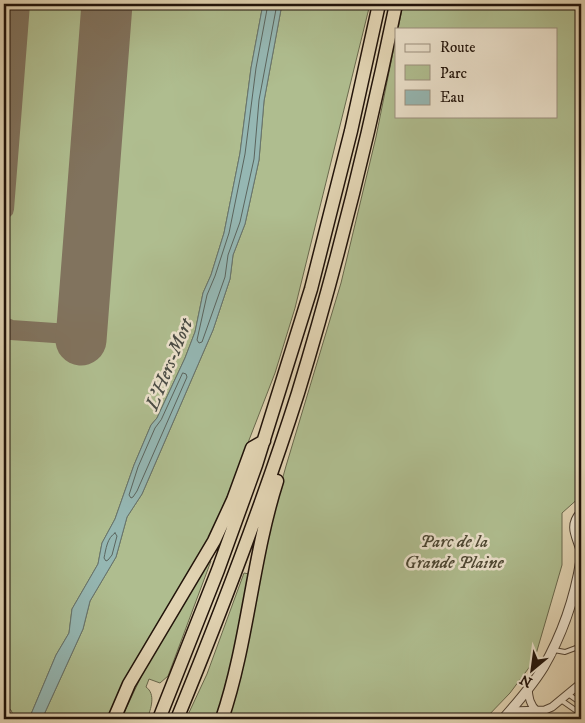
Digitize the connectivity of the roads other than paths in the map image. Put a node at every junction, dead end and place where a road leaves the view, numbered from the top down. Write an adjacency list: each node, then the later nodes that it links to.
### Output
1 (379, 4): 4 (highway)
2 (396, 4): 3 (highway)
3 (297, 394): 21 (highway); 22 (highway)
4 (264, 441): 19 (highway); 20 (highway)
5 (581, 513): 6 (street)
6 (581, 546)
7 (581, 560): 8 (street)
8 (579, 579): 10 (street)
9 (581, 646): 10 (lane)
10 (552, 650): 12 (street)
11 (579, 687): 13 (street)
12 (528, 689): 16 (street); 17 (street)
13 (568, 694): 14 (street); 15 (lane)
14 (561, 700): 17 (street); 18 (lane)
15 (581, 704)
16 (510, 711): 17 (street); 23 (street)
17 (537, 711): 24 (lane)
18 (581, 714)
19 (114, 719)
20 (159, 719)
21 (177, 719)
22 (222, 719)
23 (503, 719)
24 (536, 719)

